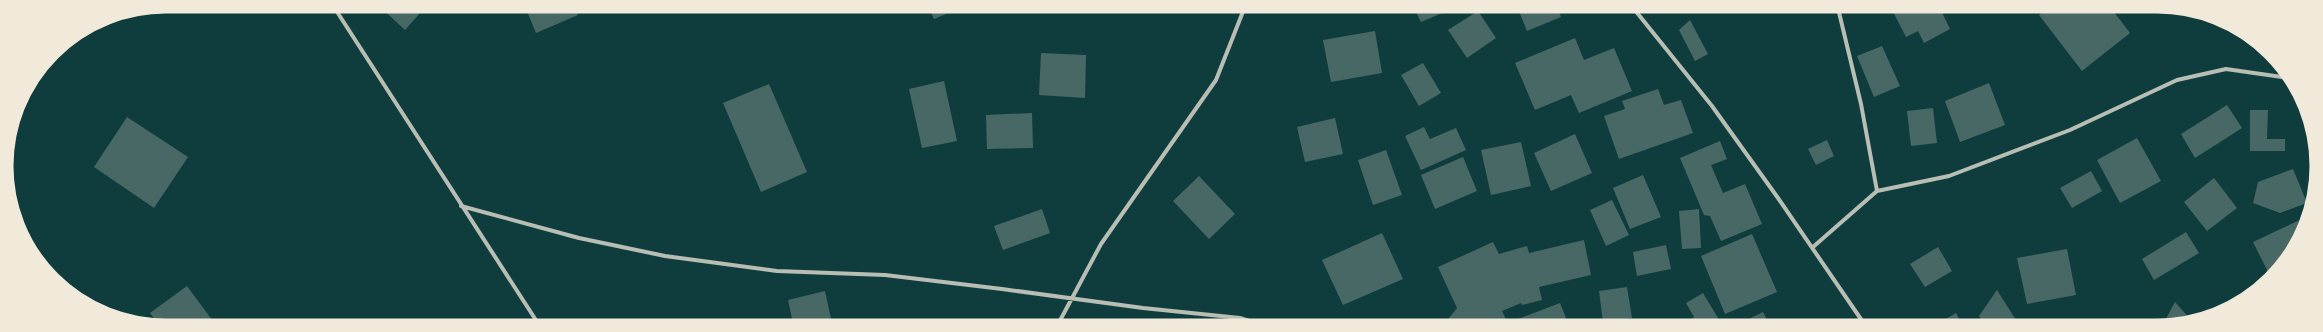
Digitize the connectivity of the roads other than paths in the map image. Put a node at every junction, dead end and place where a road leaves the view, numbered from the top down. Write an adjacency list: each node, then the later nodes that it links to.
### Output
1 (336, 11): 7 (street)
2 (1243, 11): 9 (street)
3 (1636, 11): 8 (street)
4 (1838, 11): 6 (street)
5 (2285, 79): 6 (street)
6 (1877, 191): 8 (street)
7 (461, 206): 9 (street); 10 (street)
8 (1813, 247): 13 (street)
9 (1072, 297): 11 (street); 12 (street)
10 (536, 321)
11 (1060, 321)
12 (1249, 321)
13 (1862, 321)

